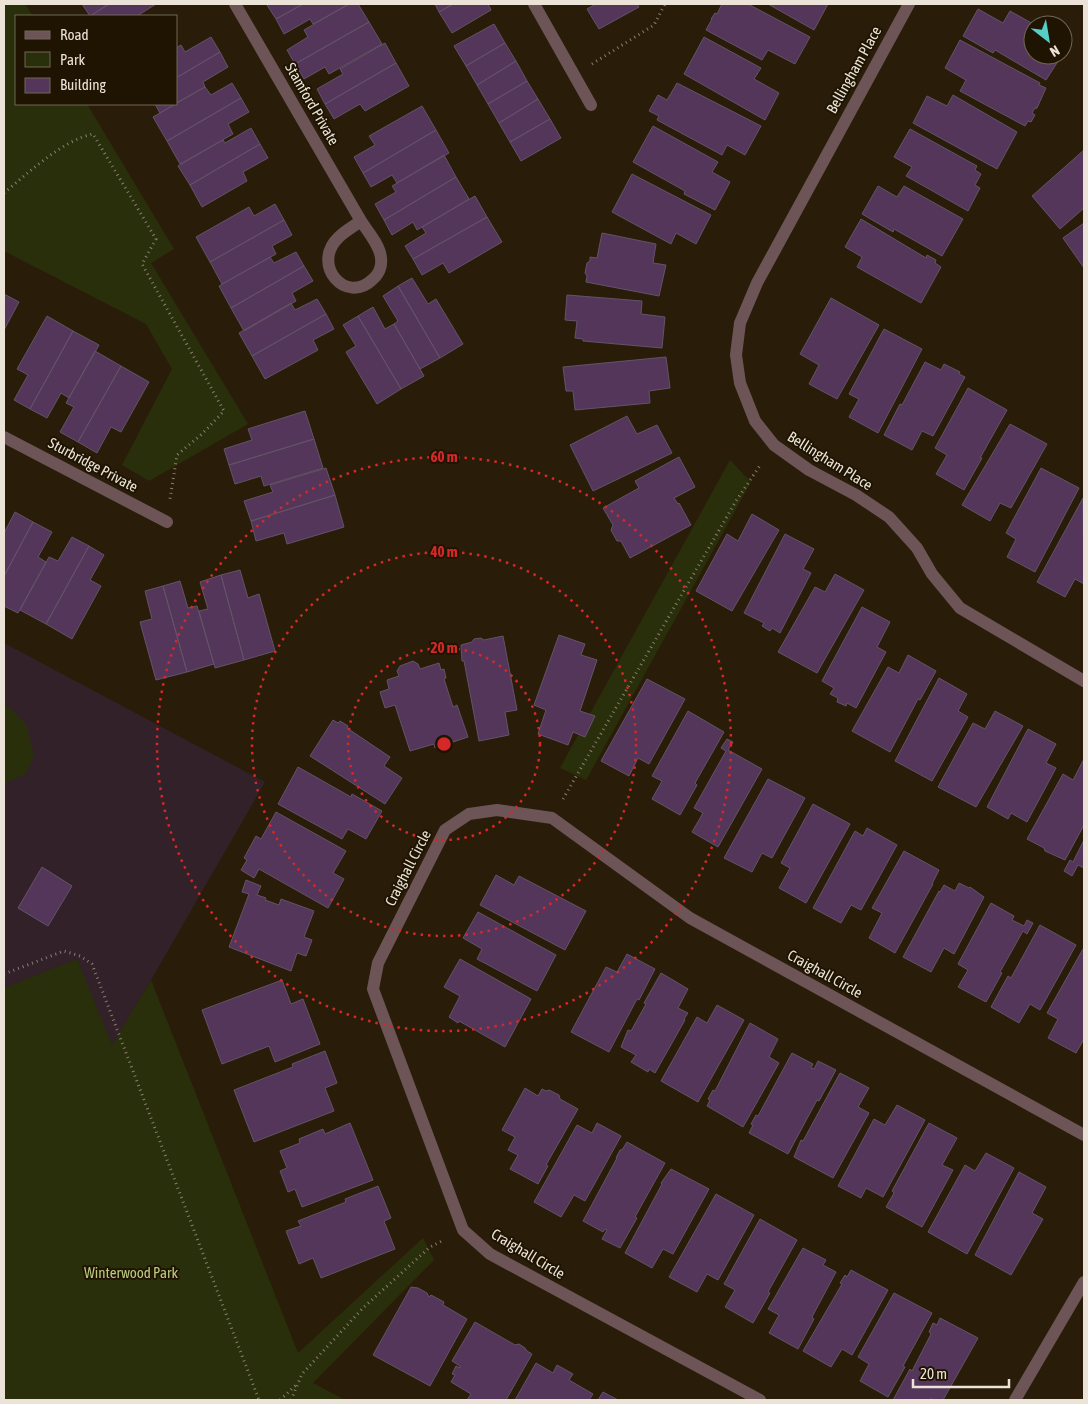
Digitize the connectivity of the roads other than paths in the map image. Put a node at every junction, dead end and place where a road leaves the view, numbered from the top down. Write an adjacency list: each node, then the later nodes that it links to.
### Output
1 (235, 4): 5 (street, Stamford Private)
2 (534, 4): 4 (street)
3 (910, 4): 8 (street, Bellingham Place)
4 (591, 105)
5 (361, 221): 5 (street, Stamford Private)
6 (4, 437): 7 (street, Sturbridge Private)
7 (166, 522)
8 (1084, 681)
9 (1084, 1135): 11 (street, Craighall Circle)
10 (1084, 1282): 12 (street)
11 (760, 1400)
12 (1015, 1400)

